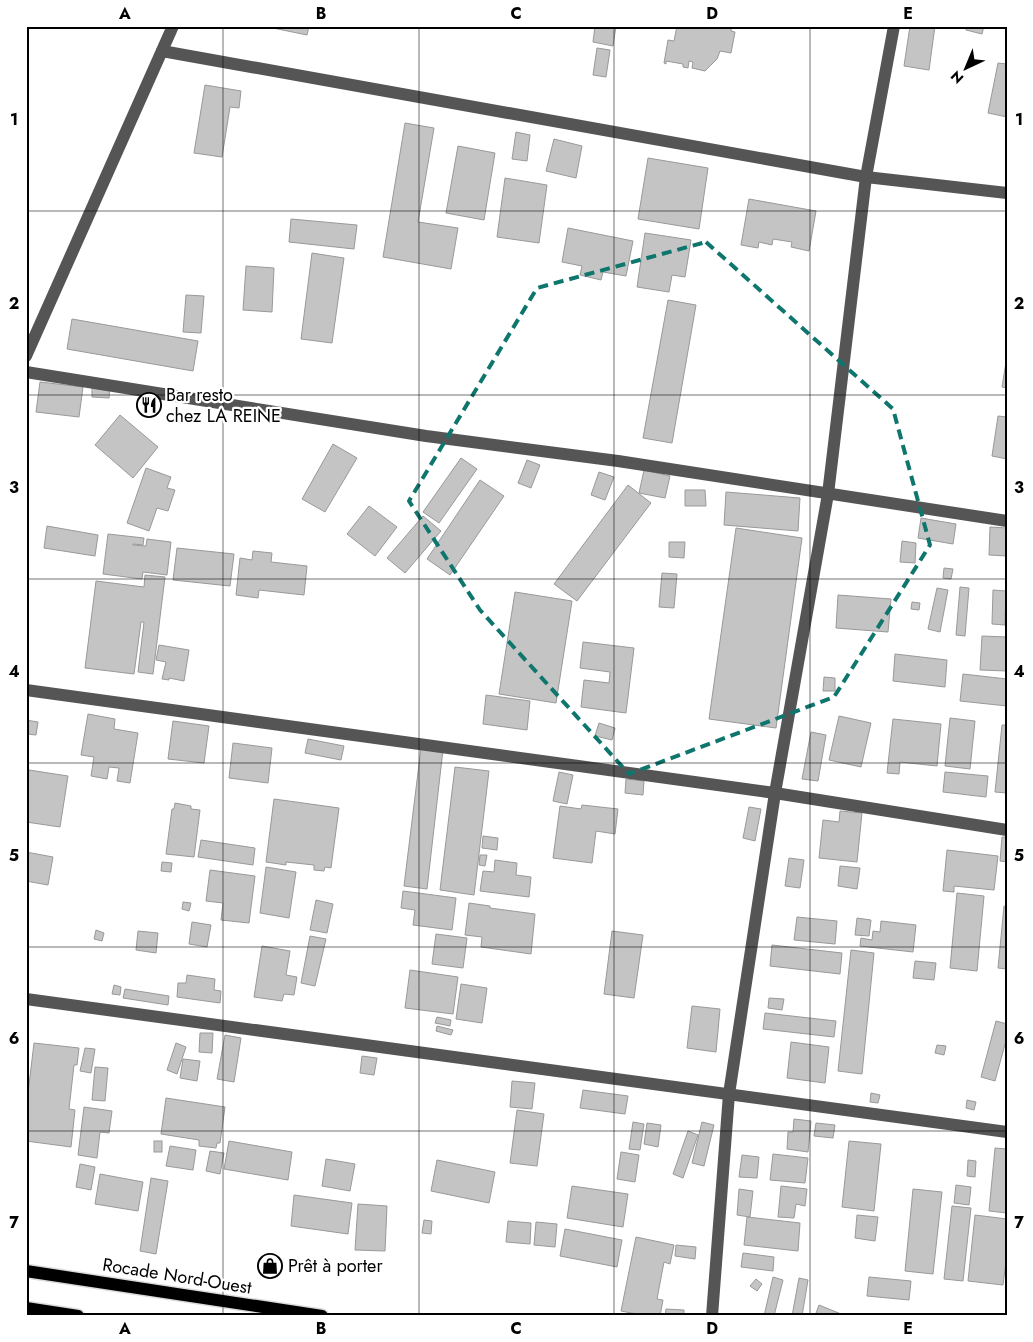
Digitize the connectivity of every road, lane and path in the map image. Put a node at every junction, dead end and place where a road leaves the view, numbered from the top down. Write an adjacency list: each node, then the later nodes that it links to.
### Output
1 (173, 26): 3 (street)
2 (894, 26): 4 (street)
3 (162, 51): 4 (street); 6 (street)
4 (866, 177): 5 (street); 8 (street)
5 (1007, 193)
6 (26, 356)
7 (26, 372): 8 (street)
8 (828, 494): 9 (street); 11 (street)
9 (1007, 521)
10 (26, 690): 11 (street)
11 (775, 793): 12 (street); 14 (street)
12 (1007, 830)
13 (26, 999): 14 (street)
14 (729, 1094): 15 (street); 20 (street)
15 (1007, 1132)
16 (26, 1271): 19 (main road, Rocade Nord-Ouest)
17 (26, 1308): 18 (main road)
18 (78, 1316)
19 (322, 1316)
20 (712, 1316)

